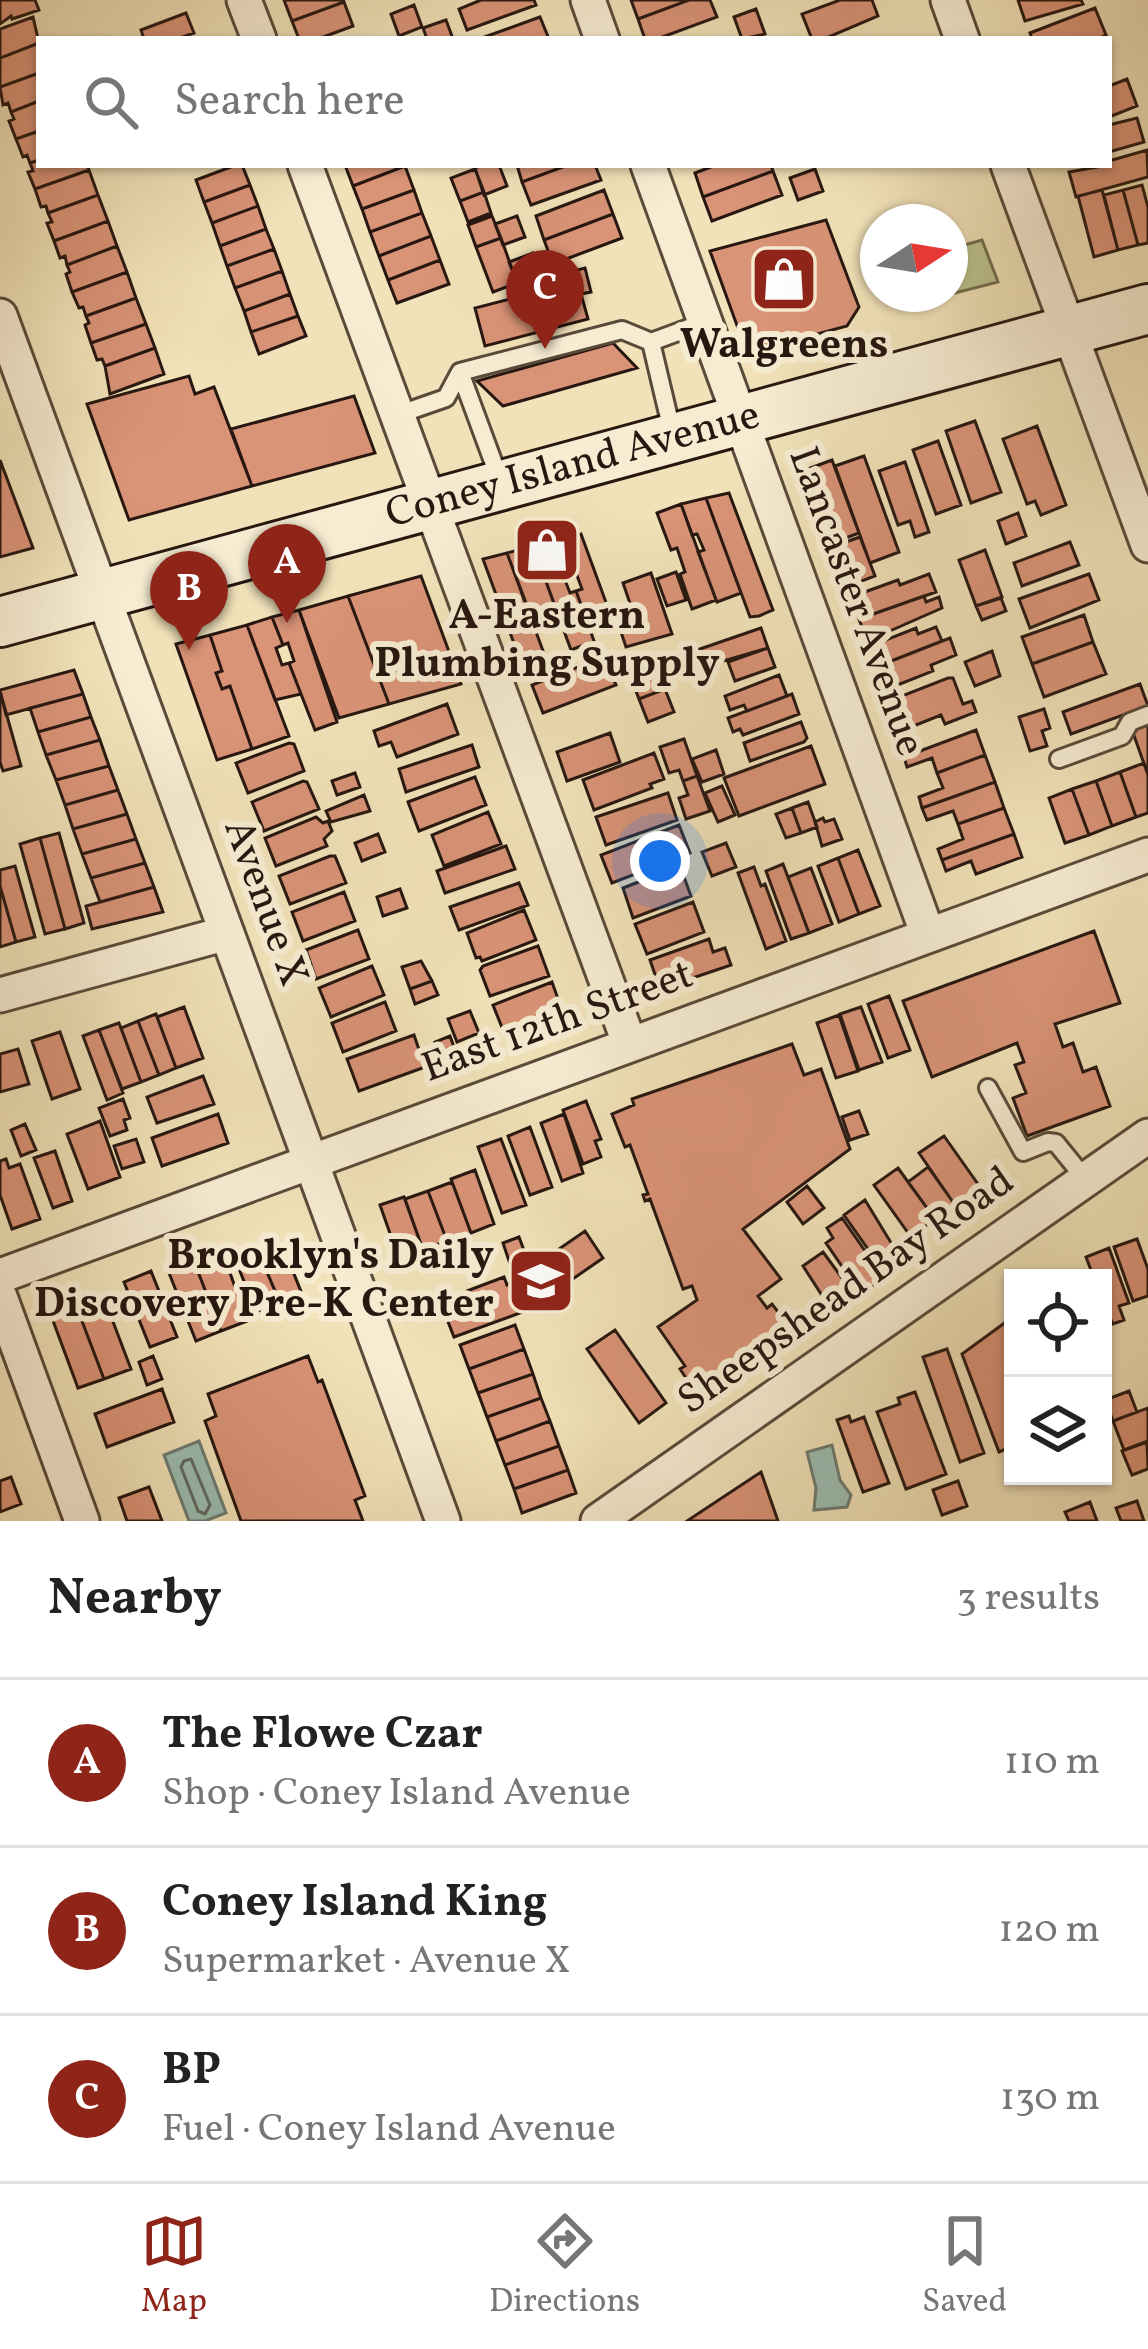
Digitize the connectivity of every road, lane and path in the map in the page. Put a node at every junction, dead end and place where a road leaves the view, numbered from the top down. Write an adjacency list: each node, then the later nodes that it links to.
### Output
1 (244, 0): 4 (street)
2 (588, 0): 5 (street)
3 (948, 0): 6 (street)
4 (258, 36)
5 (601, 36)
6 (961, 36)
7 (306, 168): 16 (street)
8 (649, 168): 12 (street, Lancaster Avenue)
9 (1009, 168): 13 (street)
10 (1148, 308): 13 (main road, Coney Island Avenue)
11 (0, 316): 22 (street, Avenue X)
12 (705, 322): 14 (lane); 17 (street, Lancaster Avenue)
13 (1069, 330): 17 (main road, Coney Island Avenue); 21 (street)
14 (650, 342): 15 (lane); 18 (lane)
15 (460, 372): 16 (lane); 19 (lane)
16 (397, 415): 20 (street)
17 (740, 417): 18 (main road, Coney Island Avenue); 28 (street, Lancaster Avenue)
18 (673, 436): 19 (main road, Coney Island Avenue)
19 (501, 483): 20 (main road, Coney Island Avenue)
20 (430, 502): 22 (main road, Coney Island Avenue); 30 (street)
21 (1148, 545)
22 (102, 593): 23 (main road, Coney Island Avenue); 27 (street, Avenue X)
23 (0, 622)
24 (1148, 716): 25 (lane)
25 (1059, 759)
26 (1148, 855): 28 (street, East 12th Street)
27 (227, 933): 29 (street); 33 (street, Avenue X)
28 (928, 934): 30 (street, East 12th Street)
29 (0, 995)
30 (630, 1045): 33 (street, East 12th Street)
31 (988, 1088): 34 (lane)
32 (1148, 1136): 34 (street, Sheepshead Bay Road)
33 (311, 1162): 35 (street, East 12th Street); 38 (street, Avenue X)
34 (1086, 1180): 39 (street, Sheepshead Bay Road)
35 (0, 1276)
36 (0, 1297): 37 (street)
37 (82, 1521)
38 (443, 1521)
39 (598, 1521)

